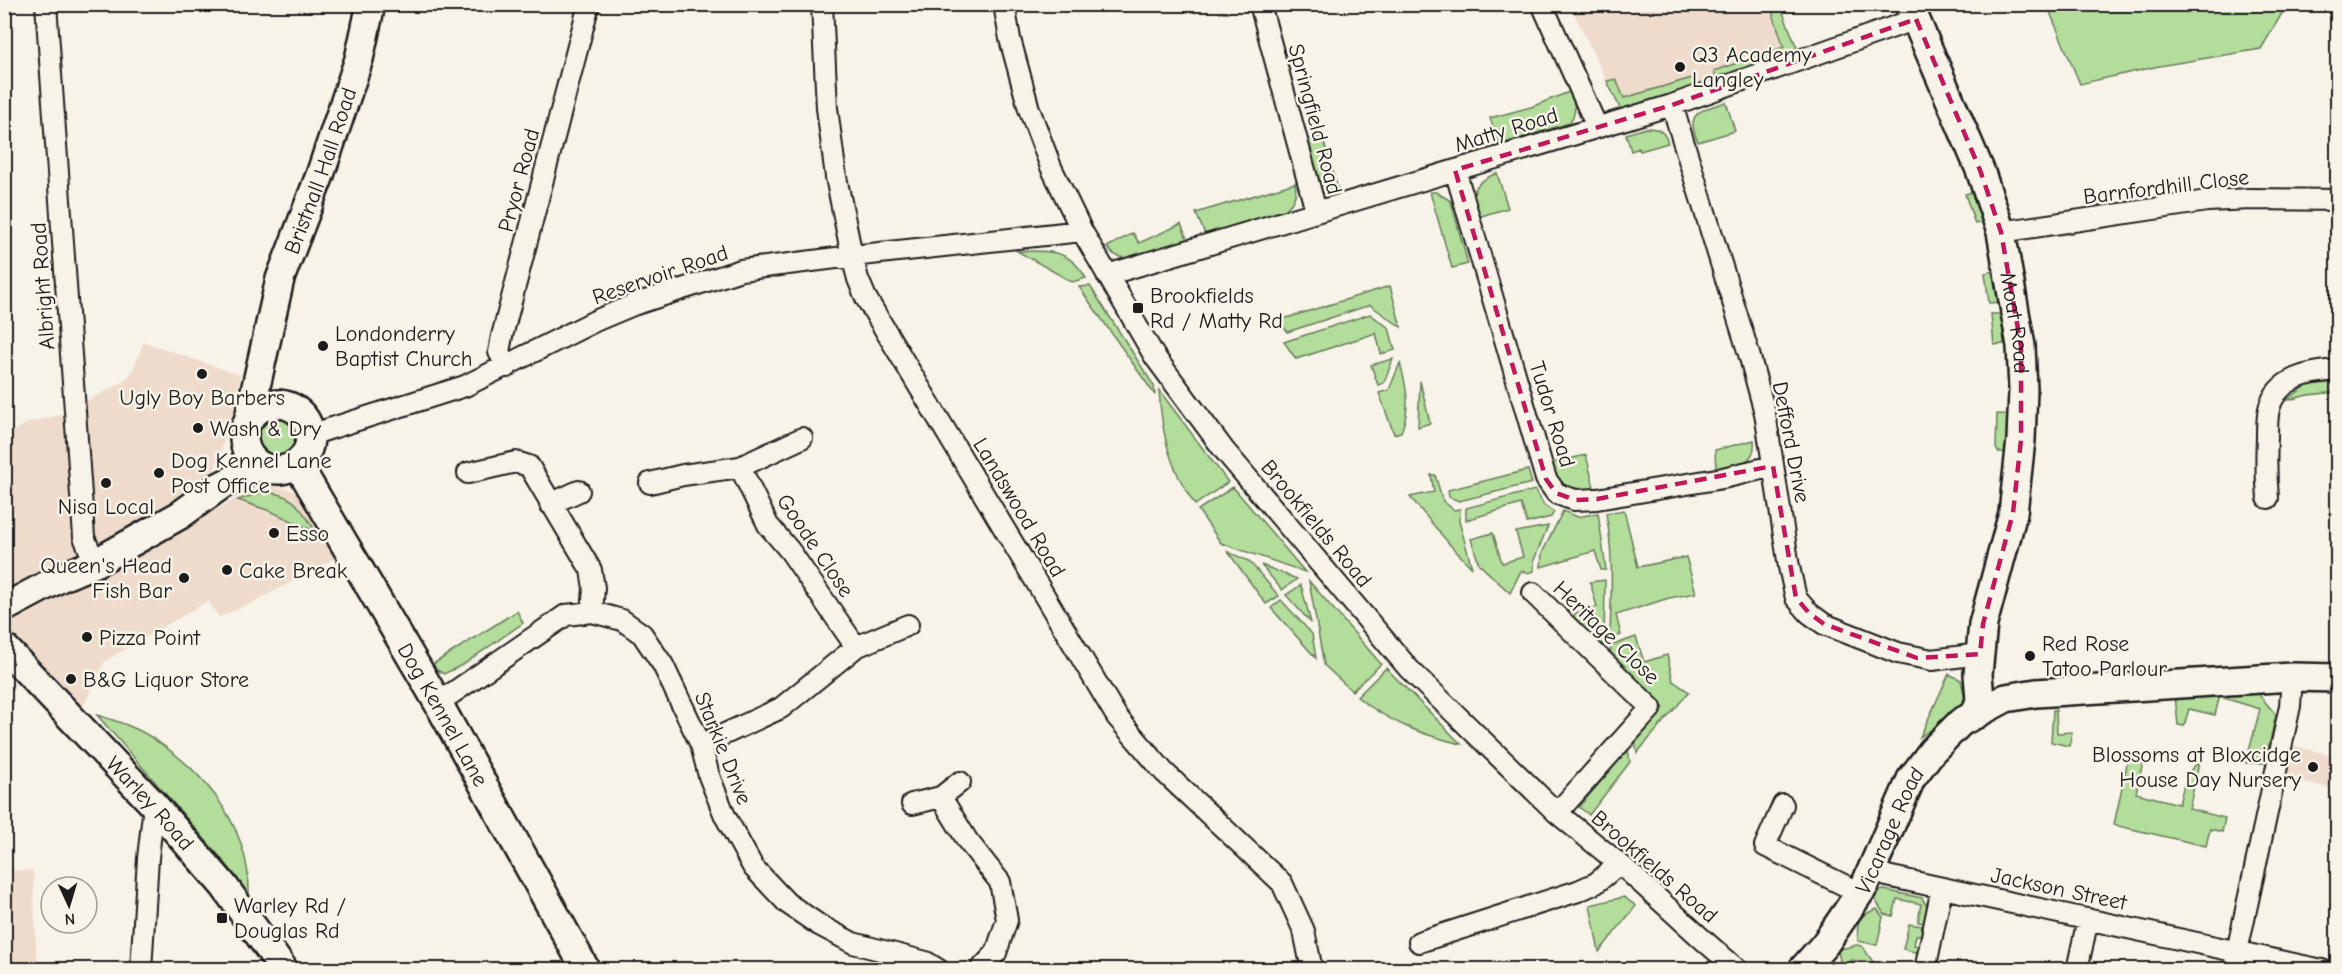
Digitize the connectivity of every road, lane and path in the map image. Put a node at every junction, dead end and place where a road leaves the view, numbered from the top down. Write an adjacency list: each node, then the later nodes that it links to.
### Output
1 (46, 4): 35 (street, Albright Road)
2 (371, 4): 18 (main road, Bristnall Hall Road)
3 (589, 4): 19 (street, Pryor Road)
4 (822, 4): 16 (street, Landswood Road)
5 (1004, 4): 14 (street, Brookfields Road)
6 (1260, 4): 13 (street, Springfield Road)
7 (1542, 4): 10 (street)
8 (1912, 12): 9 (street, Matty Road); 15 (main road, Moat Road)
9 (1672, 105): 10 (street, Matty Road); 27 (street, Defford Drive)
10 (1597, 127): 11 (street, Matty Road)
11 (1455, 170): 13 (street, Matty Road); 27 (street, Tudor Road)
12 (2337, 200): 15 (street, Barnfordhill Close)
13 (1316, 212): 17 (street, Matty Road)
14 (1082, 231): 16 (street, Reservoir Road); 17 (street, Brookfields Road)
15 (2001, 232): 43 (main road, Moat Road)
16 (852, 255): 19 (street, Reservoir Road); 67 (street, Landswood Road)
17 (1107, 275): 55 (street, Brookfields Road)
18 (267, 336): 21 (main road, Bristnall Hall Road); 22 (main road, Bristnall Hall Road)
19 (507, 367): 23 (street, Reservoir Road)
20 (2337, 370): 33 (street)
21 (279, 404): 22 (main road); 23 (main road)
22 (248, 421): 26 (main road); 31 (main road)
23 (310, 435): 25 (main road)
24 (801, 438): 28 (street)
25 (297, 463): 26 (main road); 47 (main road, Dog Kennel Lane)
26 (260, 466): 31 (main road)
27 (1773, 466): 43 (street, Defford Drive)
28 (740, 467): 30 (street); 42 (street, Goode Close)
29 (468, 473): 34 (street)
30 (650, 483)
31 (220, 486): 35 (main road)
32 (579, 491): 34 (street)
33 (2268, 498)
34 (550, 504): 38 (street)
35 (95, 563): 37 (main road)
36 (1533, 593): 55 (street, Heritage Close)
37 (4, 610): 40 (main road)
38 (592, 612): 47 (street, Starkie Drive); 49 (street, Starkie Drive)
39 (908, 625): 42 (street)
40 (4, 634)
41 (4, 647): 54 (main road, Warley Road)
42 (856, 647): 49 (street)
43 (1980, 654): 46 (main road); 48 (main road, Moat Road)
44 (2292, 677): 45 (main road, Vicarage Road); 46 (main road, Vicarage Road); 61 (street)
45 (2337, 678)
46 (2018, 696): 48 (main road, Vicarage Road)
47 (438, 703): 64 (main road, Dog Kennel Lane)
48 (1983, 710): 57 (main road, Vicarage Road)
49 (701, 745): 65 (street, Starkie Drive)
50 (960, 782): 51 (street)
51 (941, 797): 52 (street); 66 (street)
52 (912, 804)
53 (1783, 804): 57 (street, Jackson Street)
54 (154, 805): 62 (street); 63 (main road, Warley Road)
55 (1557, 813): 56 (street, Brookfields Road)
56 (1619, 864): 60 (street); 68 (street, Brookfields Road)
57 (1866, 881): 58 (street, Jackson Street); 69 (main road, Vicarage Road)
58 (1942, 888): 59 (street, Jackson Street); 70 (street)
59 (2088, 919): 61 (street, Jackson Street); 71 (street)
60 (1419, 942)
61 (2235, 960): 72 (street, Jackson Street)
62 (141, 969)
63 (284, 969)
64 (586, 969)
65 (939, 969)
66 (980, 969)
67 (1312, 969)
68 (1738, 969)
69 (1802, 969)
70 (1925, 969)
71 (2077, 969)
72 (2322, 969)

